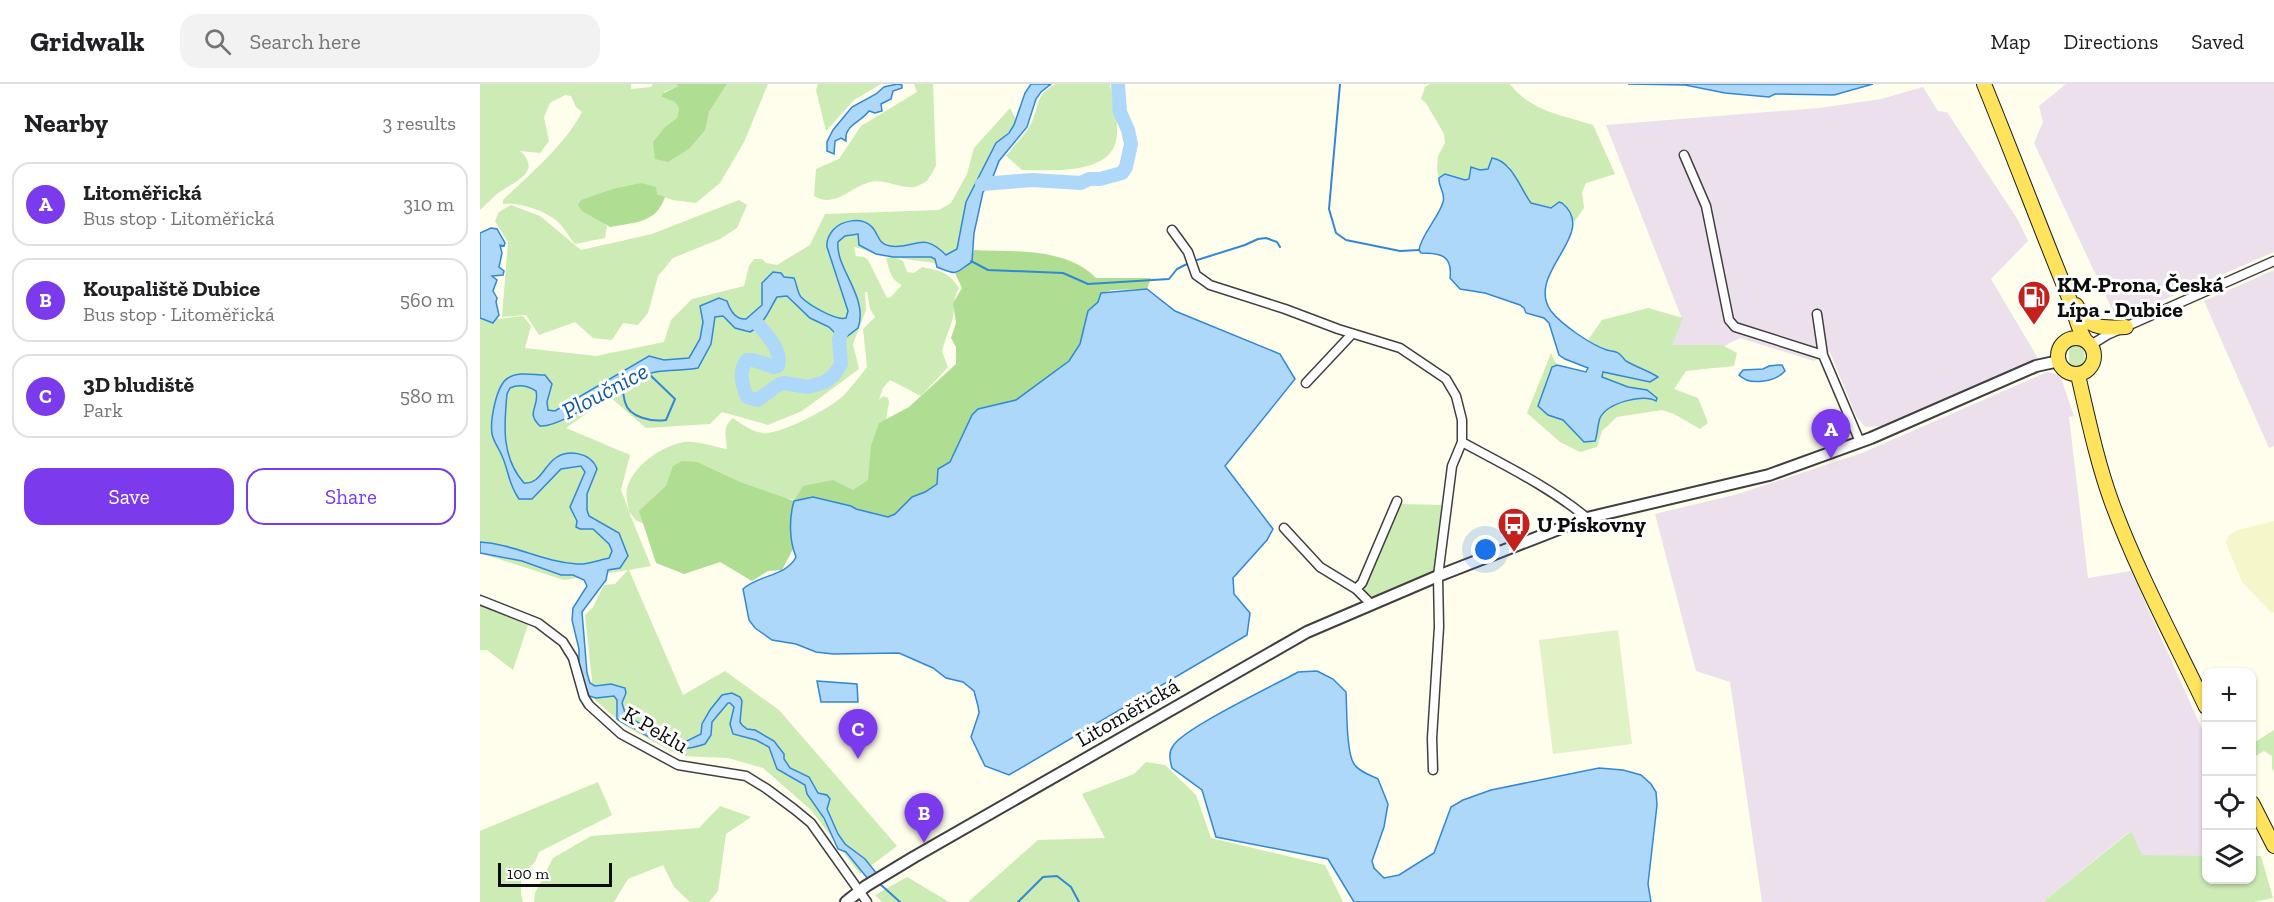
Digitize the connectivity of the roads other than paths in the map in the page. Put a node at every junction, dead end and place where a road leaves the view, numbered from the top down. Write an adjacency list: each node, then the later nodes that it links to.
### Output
1 (1984, 84): 5 (main road)
2 (1684, 155): 11 (street)
3 (1172, 230): 8 (street)
4 (2274, 261): 7 (street)
5 (2054, 264): 7 (main road); 9 (main road); 10 (main road)
6 (1817, 314): 11 (street)
7 (2126, 327): 10 (street)
8 (1352, 334): 14 (street); 15 (street)
9 (2067, 341): 10 (main road); 12 (main road)
10 (2088, 343): 13 (main road)
11 (1823, 355): 16 (street)
12 (2059, 361): 13 (main road); 16 (street, Litoměřická)
13 (2078, 375): 24 (main road)
14 (1306, 383)
15 (1462, 442): 18 (street); 20 (street)
16 (1860, 442): 18 (street, Litoměřická)
17 (1397, 501): 21 (street)
18 (1587, 518): 20 (street, Litoměřická)
19 (1284, 528): 21 (street)
20 (1438, 576): 23 (street, Litoměřická); 25 (street)
21 (1356, 589): 23 (street)
22 (480, 600): 28 (street, K Peklu)
23 (1371, 604): 28 (street, Litoměřická)
24 (2202, 699)
25 (1433, 770)
26 (2256, 811): 27 (main road)
27 (2274, 846)
28 (863, 888): 29 (street, Litoměřická); 30 (street, K Peklu)
29 (846, 902)
30 (867, 902)

